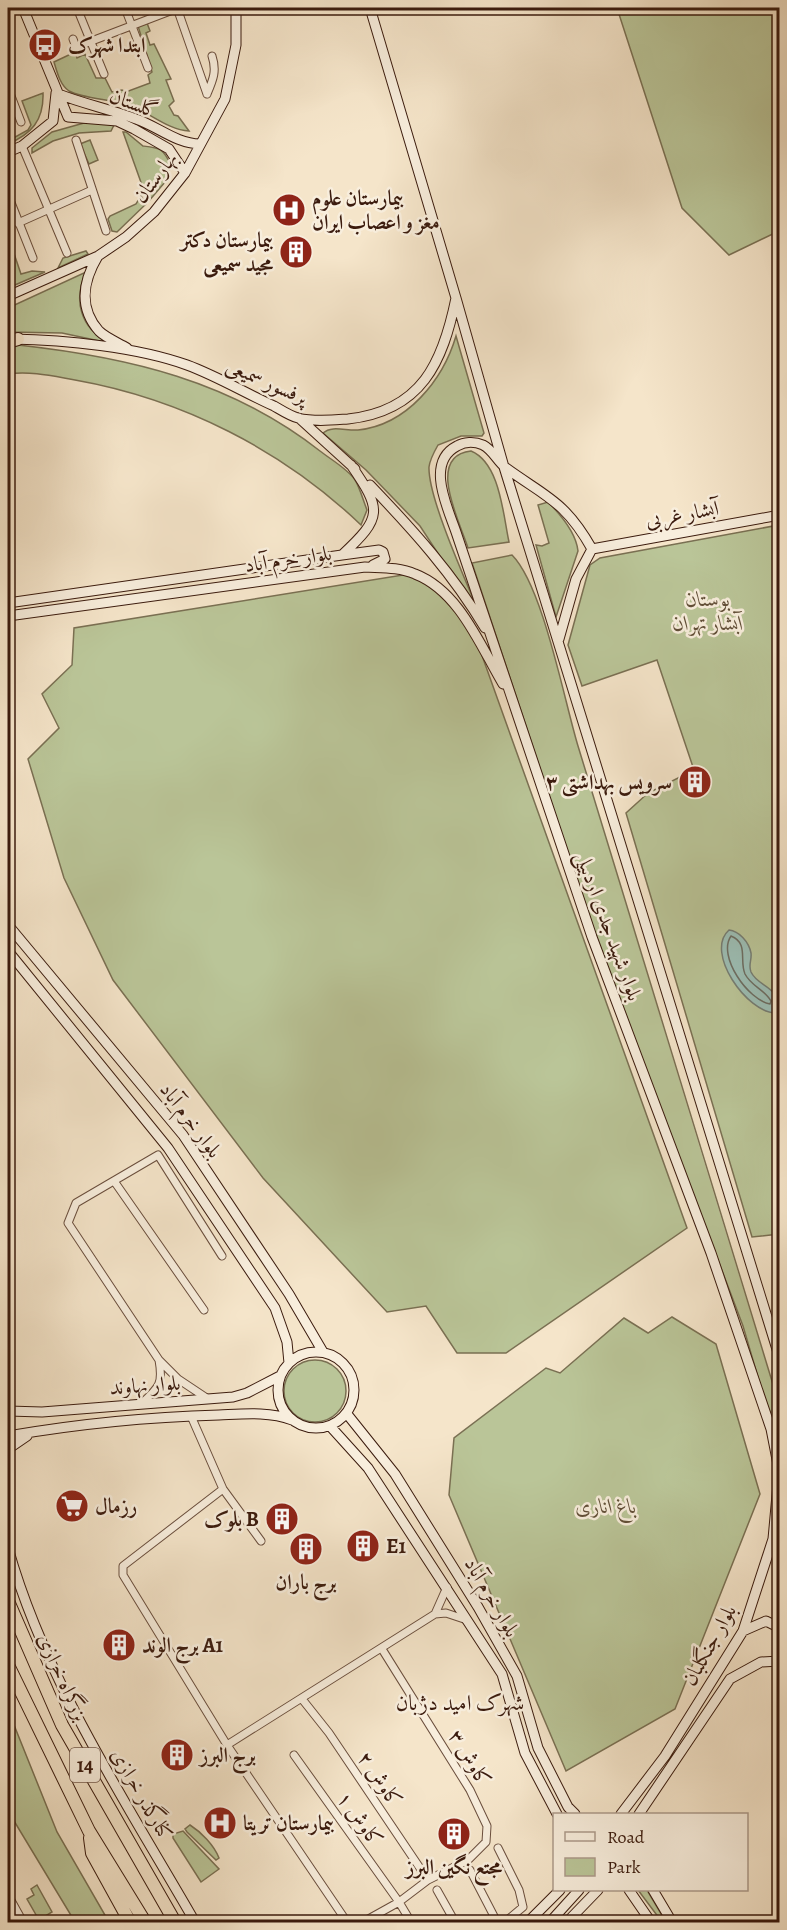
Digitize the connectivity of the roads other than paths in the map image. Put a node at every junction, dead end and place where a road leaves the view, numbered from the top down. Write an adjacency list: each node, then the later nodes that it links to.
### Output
1 (23, 8): 14 (street)
2 (77, 8): 9 (street)
3 (125, 8): 7 (street)
4 (177, 8): 7 (street); 10 (street)
5 (370, 8): 32 (street, پرفسور سمیعی)
6 (236, 9): 19 (street, بهارستان)
7 (131, 25): 9 (street); 11 (street)
8 (73, 39): 9 (street)
9 (91, 41): 12 (street)
10 (212, 56)
11 (148, 68)
12 (104, 74)
13 (8, 88): 17 (street)
14 (56, 93): 15 (street); 16 (street); 19 (street, گلستان)
15 (68, 117): 16 (street, گلستان); 22 (street, گلستان)
16 (53, 121): 20 (street)
17 (21, 122)
18 (76, 140): 23 (street)
19 (201, 144): 22 (street, بهارستان)
20 (22, 146): 21 (street); 25 (street)
21 (8, 152)
22 (185, 173): 29 (street, بهارستان)
23 (92, 190): 25 (street); 27 (street)
24 (8, 195): 26 (street)
25 (48, 210): 26 (street); 28 (street)
26 (18, 223): 30 (street)
27 (106, 231)
28 (67, 253)
29 (98, 256): 31 (street, بهارستان); 34 (street)
30 (33, 258)
31 (8, 296)
32 (456, 298): 35 (street, پرفسور سمیعی); 37 (street, بلوار شهید جدی اردبیلی)
33 (11, 340): 34 (street, پرفسور سمیعی)
34 (130, 350): 35 (street, پرفسور سمیعی)
35 (298, 418): 36 (street)
36 (351, 465): 40 (street, بلوار خرم آباد); 45 (street)
37 (504, 467): 39 (street); 44 (street, بلوار شهید جدی اردبیلی); 45 (street, بلوار شهید جدی اردبیلی)
38 (780, 515): 39 (street, آبشار غربی)
39 (592, 549): 44 (street)
40 (342, 555): 41 (street); 42 (street, بلوار خرم آباد)
41 (364, 567): 43 (street, بلوار خرم آباد); 46 (street, بلوار خرم آباد)
42 (10, 602): 43 (street)
43 (11, 616)
44 (558, 642): 57 (street, بلوار شهید جدی اردبیلی)
45 (496, 647): 46 (street, بلوار شهید جدی اردبیلی)
46 (511, 696): 71 (street, بلوار شهید جدی اردبیلی)
47 (8, 925): 56 (street, بلوار خرم آباد)
48 (8, 951): 49 (street, بلوار خرم آباد)
49 (168, 1148): 50 (street); 52 (street, بلوار خرم آباد)
50 (158, 1155): 51 (street); 53 (street)
51 (114, 1180): 55 (street); 58 (street)
52 (206, 1205): 53 (street); 59 (street, بلوار خرم آباد)
53 (194, 1212): 54 (street)
54 (222, 1256)
55 (204, 1310)
56 (323, 1352): 59 (street); 64 (street)
57 (780, 1359)
58 (159, 1360): 61 (street); 62 (street)
59 (289, 1363): 60 (street)
60 (280, 1376): 61 (street, بلوار نهاوند); 66 (street)
61 (208, 1399): 62 (street, بلوار نهاوند)
62 (142, 1403): 63 (street, بلوار نهاوند)
63 (8, 1411)
64 (347, 1414): 67 (street); 88 (street, بلوار خرم آباد)
65 (191, 1416): 66 (street, بلوار نهاوند); 68 (street, بلوار نهاوند); 72 (street)
66 (291, 1420): 67 (street)
67 (330, 1426): 75 (street, بلوار خرم آباد)
68 (46, 1429): 69 (street); 70 (street)
69 (8, 1436)
70 (8, 1449)
71 (779, 1474): 80 (street, بلوار جنگلبان)
72 (222, 1489): 73 (street); 85 (street)
73 (261, 1541)
74 (8, 1548): 104 (street, کنارگذر خرازی)
75 (447, 1587): 77 (street); 78 (street, بلوار خرم آباد)
76 (8, 1601): 109 (highway, بزرگراه خرازی / 14)
77 (435, 1614): 78 (street); 81 (street)
78 (469, 1620): 89 (street, بلوار خرم آباد)
79 (780, 1628): 80 (street)
80 (743, 1631): 87 (street, بلوار جنگلبان)
81 (382, 1649): 84 (street); 96 (street, کاوش ۳)
82 (777, 1658): 92 (street, بلوار جنگلبان)
83 (8, 1668): 93 (highway, بزرگراه خرازی / 14)
84 (302, 1699): 85 (street); 96 (street, کاوش ۲)
85 (227, 1745): 112 (street)
86 (294, 1755): 105 (street, کاوش ۱)
87 (630, 1803): 90 (street); 91 (street, بلوار جنگلبان)
88 (571, 1812)
89 (555, 1813)
90 (618, 1813)
91 (622, 1813)
92 (641, 1813)
93 (89, 1831): 107 (highway); 108 (highway, بزرگراه خرازی / 14)
94 (498, 1848): 117 (street)
95 (470, 1870): 116 (street)
96 (428, 1880): 105 (street)
97 (437, 1890): 115 (street)
98 (559, 1891): 118 (street)
99 (578, 1891): 119 (street)
100 (597, 1891): 120 (street)
101 (630, 1891): 121 (street)
102 (653, 1891): 122 (street)
103 (8, 1894): 106 (street)
104 (182, 1899): 110 (street, کنارگذر خرازی); 111 (street)
105 (399, 1902): 113 (street); 114 (street, کاوش ۱)
106 (23, 1923)
107 (130, 1923)
108 (145, 1923)
109 (175, 1923)
110 (195, 1923)
111 (202, 1923)
112 (347, 1923)
113 (363, 1923)
114 (411, 1923)
115 (455, 1923)
116 (497, 1923)
117 (505, 1923)
118 (528, 1923)
119 (550, 1923)
120 (567, 1923)
121 (651, 1923)
122 (672, 1923)

